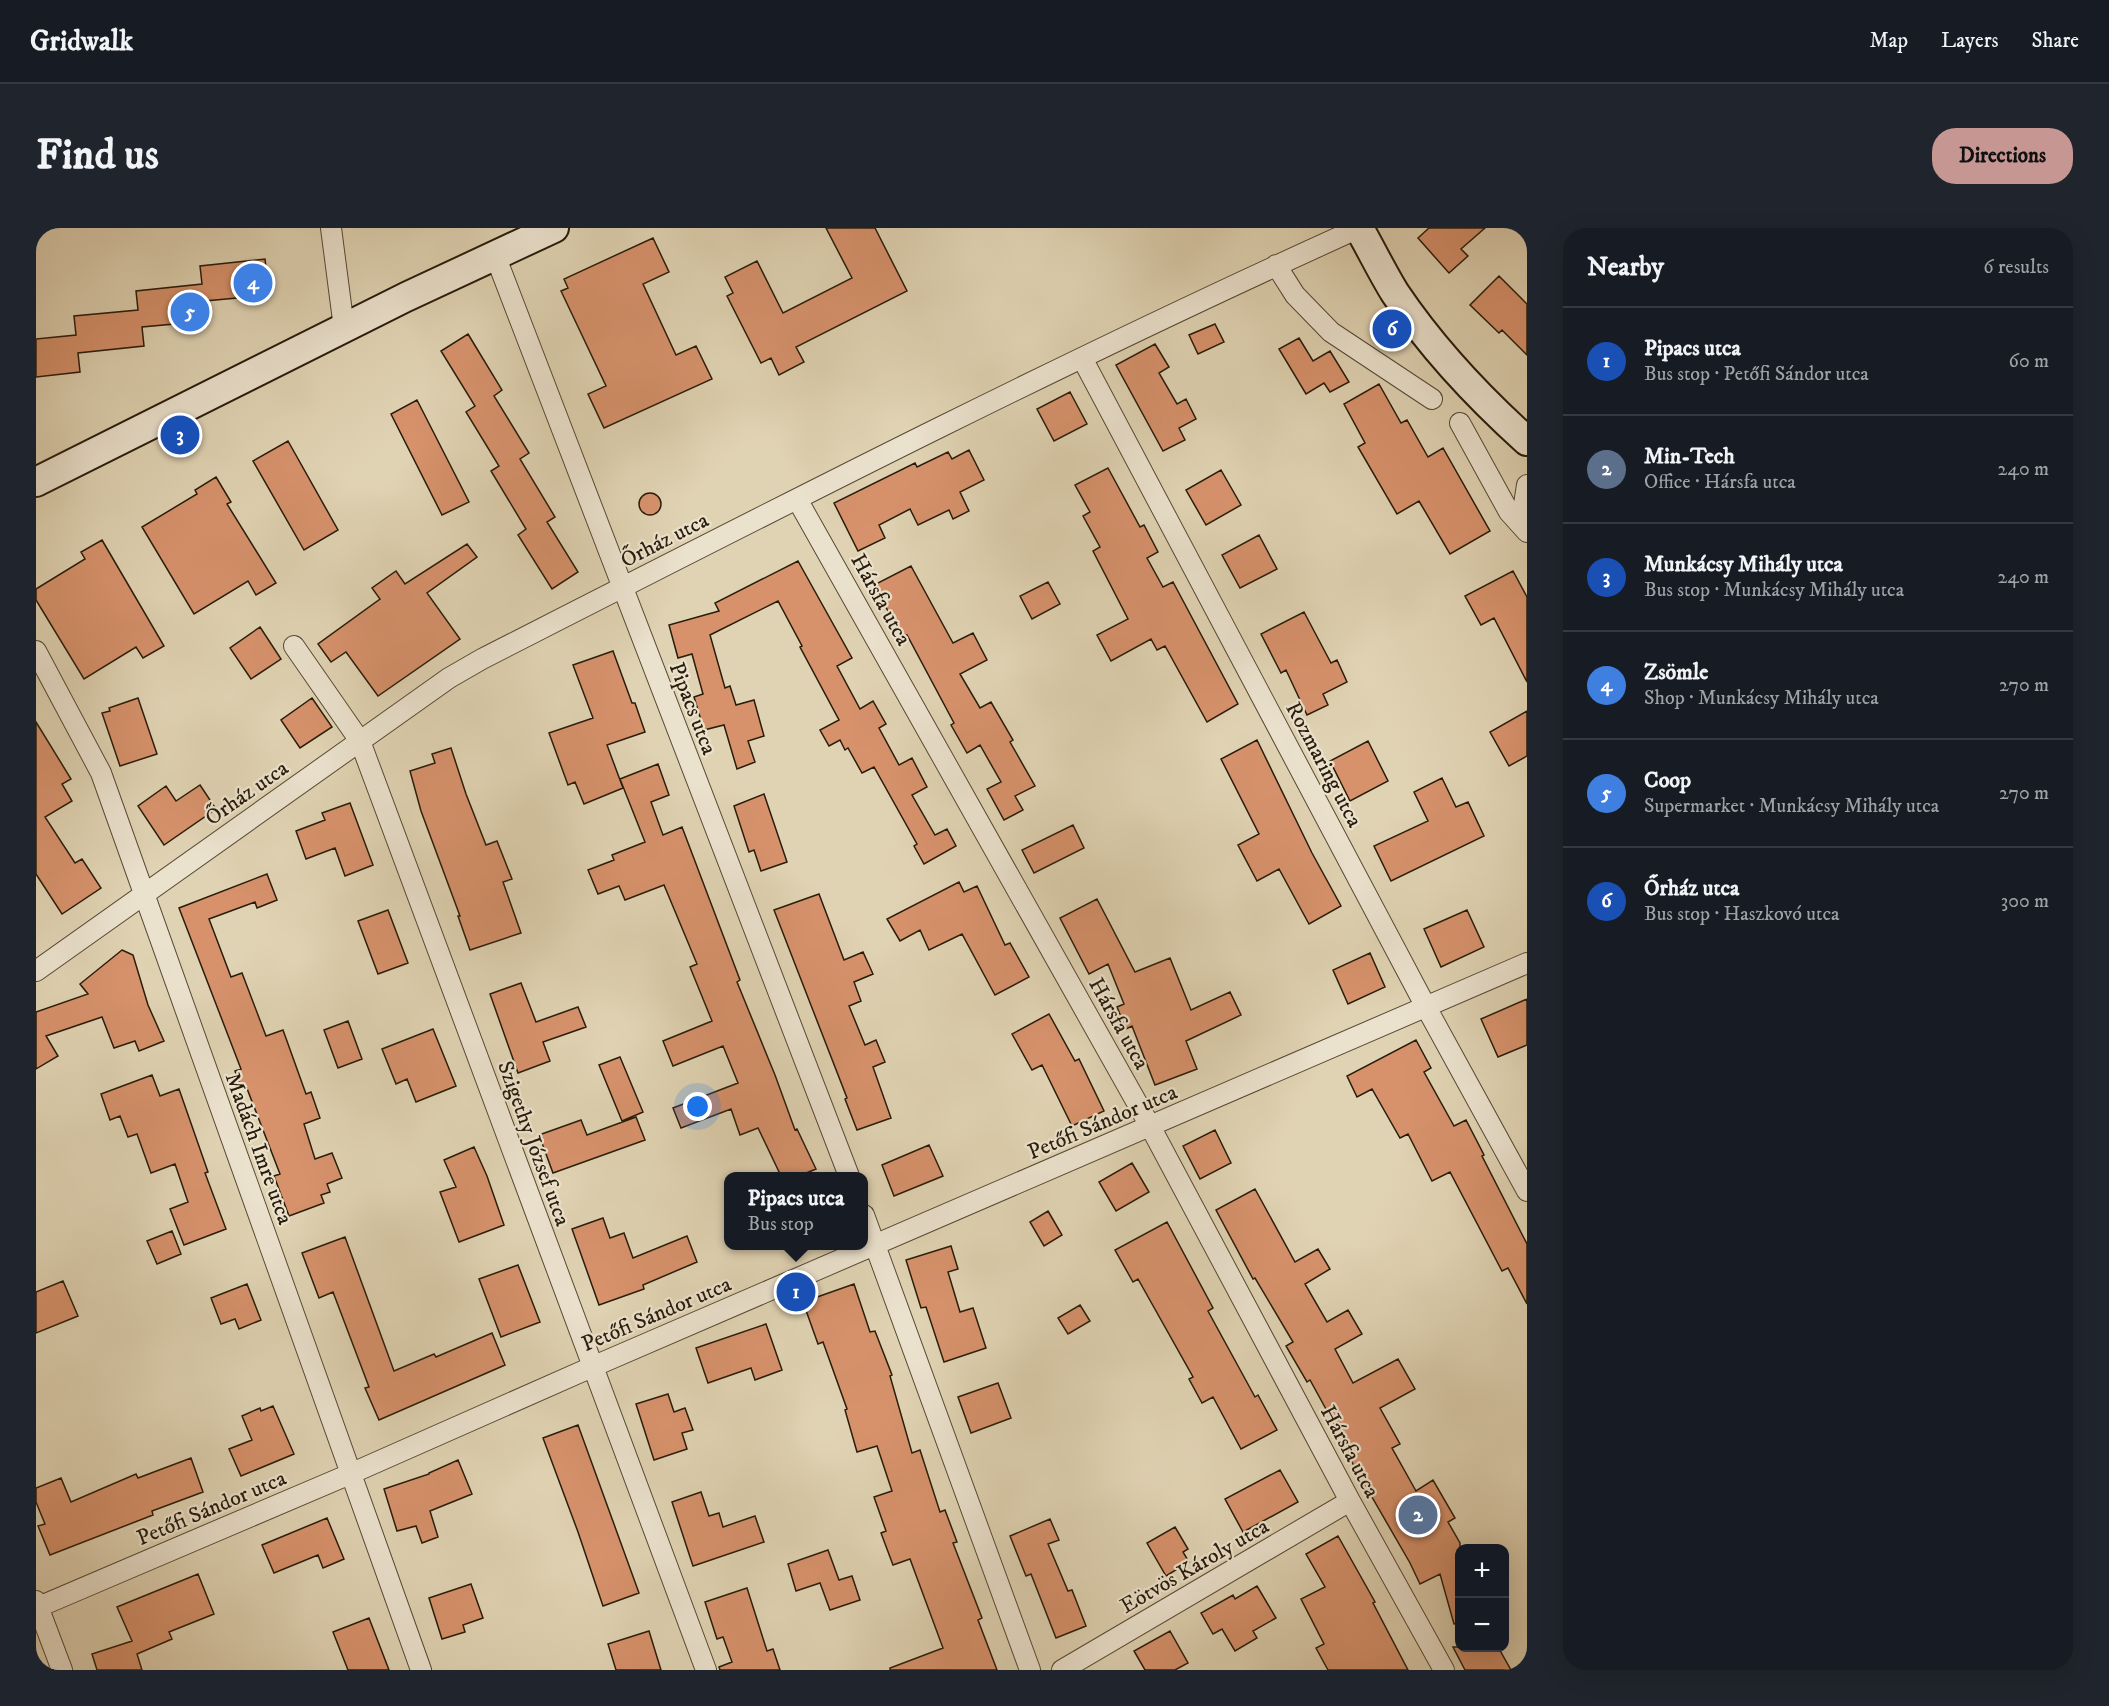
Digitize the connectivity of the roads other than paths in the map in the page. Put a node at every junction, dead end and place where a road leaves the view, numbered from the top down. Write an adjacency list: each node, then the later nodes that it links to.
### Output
1 (331, 228): 6 (street)
2 (554, 228): 4 (street)
3 (1359, 228): 5 (street, Őrház utca); 10 (street)
4 (495, 255): 6 (street); 15 (street, Pipacs utca)
5 (1276, 265): 7 (street, Őrház utca); 8 (street)
6 (344, 328): 11 (street)
7 (1082, 358): 13 (street, Őrház utca); 22 (street, Rozmaring utca)
8 (1432, 399)
9 (1460, 423): 14 (street)
10 (1527, 441)
11 (36, 482)
12 (1527, 485): 14 (street)
13 (797, 498): 15 (street, Őrház utca); 23 (street, Hársfa utca)
14 (1527, 531)
15 (622, 588): 18 (street, Őrház utca); 24 (street, Pipacs utca)
16 (294, 646): 18 (street, Szigethy József utca)
17 (36, 651): 19 (street, Madách Imre utca)
18 (360, 741): 19 (street, Őrház utca); 30 (street, Szigethy József utca)
19 (144, 894): 21 (street, Őrház utca); 31 (street, Madách Imre utca)
20 (1527, 963): 22 (street, Petőfi Sándor utca)
21 (36, 971)
22 (1426, 1007): 23 (street, Petőfi Sándor utca); 25 (street, Rozmaring utca)
23 (1150, 1126): 27 (street, Petőfi Sándor utca); 32 (street, Hársfa utca)
24 (847, 1172)
25 (1527, 1191)
26 (868, 1226): 27 (street)
27 (875, 1245): 28 (street, Petőfi Sándor utca); 37 (street)
28 (868, 1248)
29 (863, 1250): 30 (street, Petőfi Sándor utca)
30 (592, 1366): 31 (street, Petőfi Sándor utca); 36 (street, Szigethy József utca)
31 (350, 1474): 33 (street, Petőfi Sándor utca); 35 (street, Madách Imre utca)
32 (1350, 1501): 38 (street, Eötvös Károly utca); 39 (street, Hársfa utca)
33 (37, 1605): 34 (street)
34 (62, 1670)
35 (421, 1670)
36 (705, 1670)
37 (1030, 1670)
38 (1062, 1670)
39 (1444, 1670)

